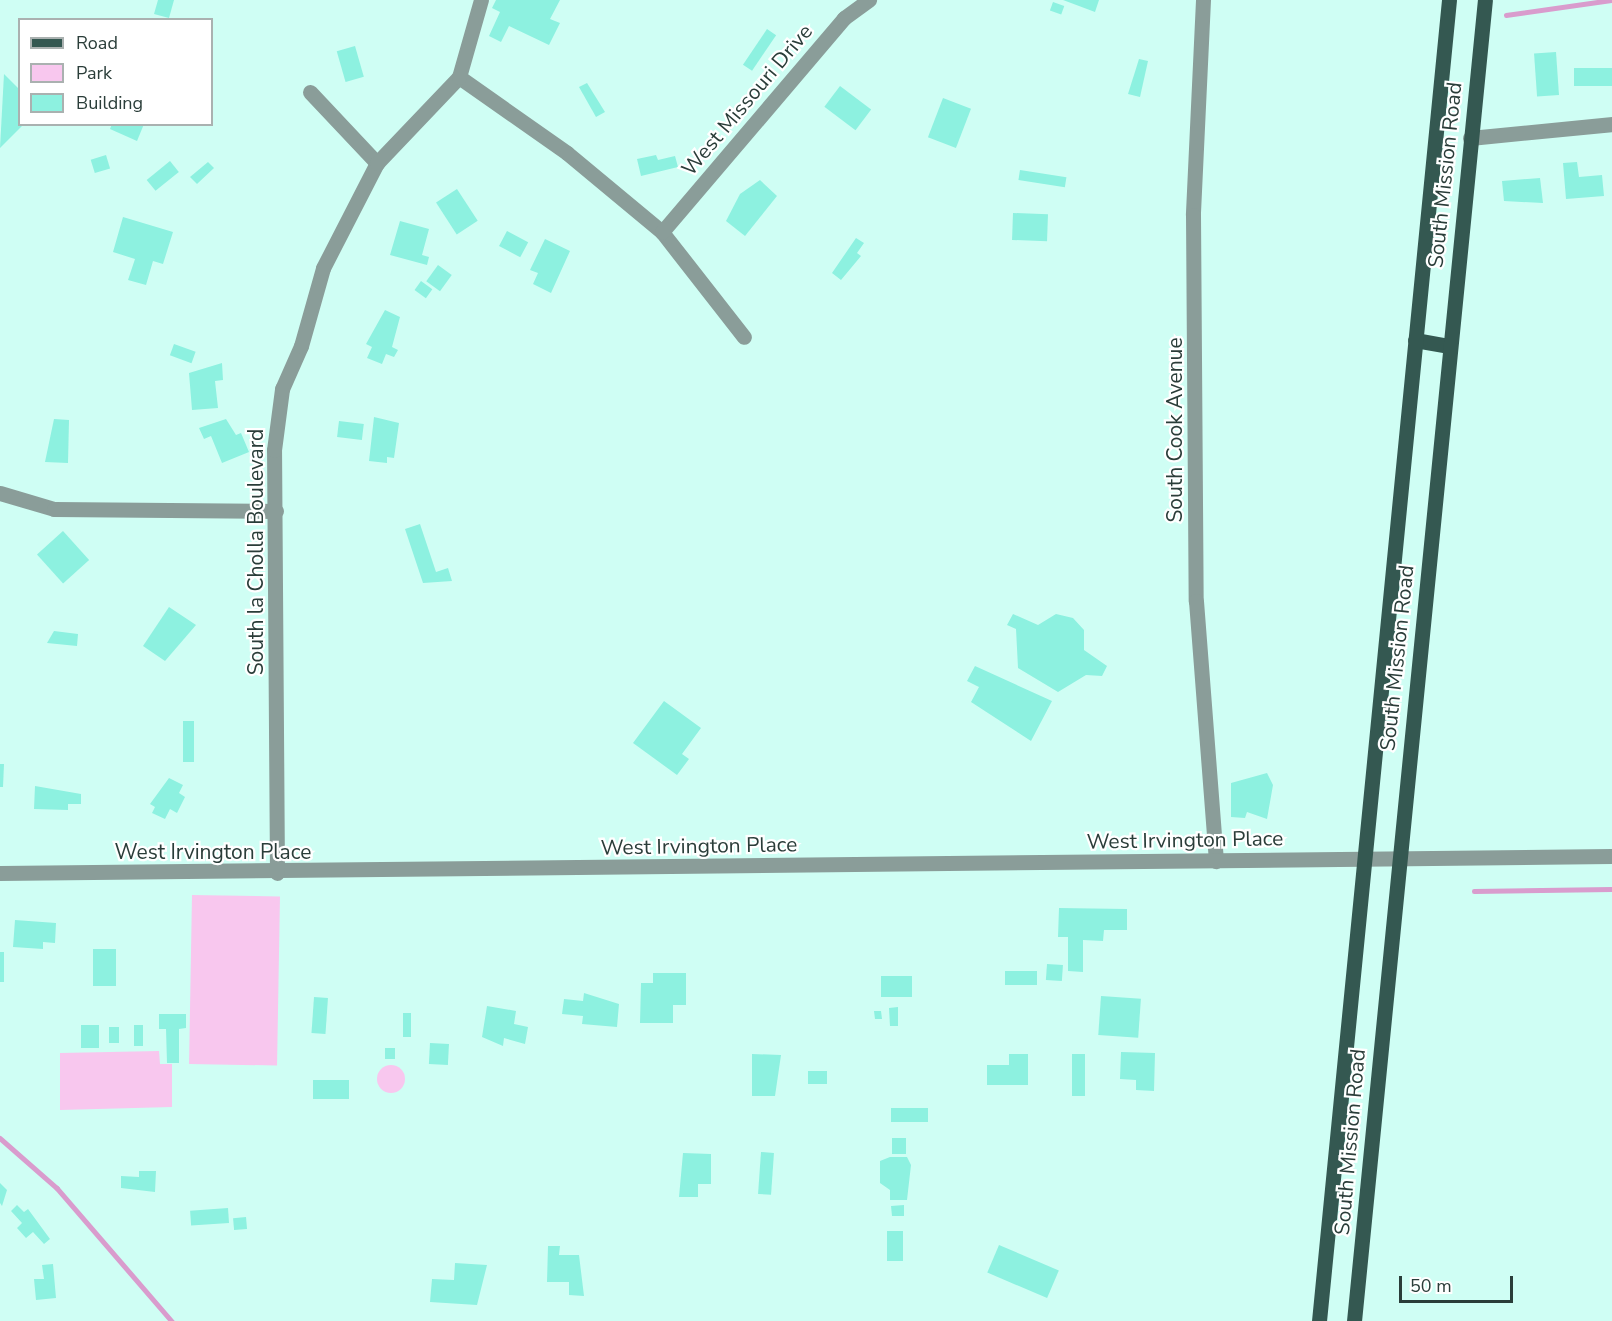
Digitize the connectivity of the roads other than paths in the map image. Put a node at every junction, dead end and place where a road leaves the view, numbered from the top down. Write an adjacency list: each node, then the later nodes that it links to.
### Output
1 (481, 0): 6 (street, South la Cholla Boulevard)
2 (869, 0): 11 (street, West Missouri Drive)
3 (1203, 0): 20 (street, South Cook Avenue)
4 (1449, 0): 13 (main road, South Mission Road)
5 (1485, 0): 9 (main road, South Mission Road)
6 (459, 78): 10 (street, South la Cholla Boulevard); 11 (street)
7 (310, 92): 10 (street)
8 (1612, 124): 9 (street)
9 (1470, 138): 14 (main road, South Mission Road)
10 (377, 164): 16 (street, South la Cholla Boulevard)
11 (662, 232): 12 (street)
12 (744, 337)
13 (1415, 340): 14 (main road); 18 (main road, South Mission Road)
14 (1449, 346): 19 (main road, South Mission Road)
15 (0, 493): 16 (street)
16 (276, 511): 22 (street, South la Cholla Boulevard)
17 (1612, 856): 19 (street, West Irvington Place)
18 (1364, 859): 19 (street, West Irvington Place); 20 (street, West Irvington Place); 23 (main road, South Mission Road)
19 (1399, 859): 24 (main road, South Mission Road)
20 (1216, 861): 22 (street, West Irvington Place)
21 (0, 873): 22 (street, West Irvington Place)
22 (277, 873)
23 (1319, 1321)
24 (1354, 1321)

